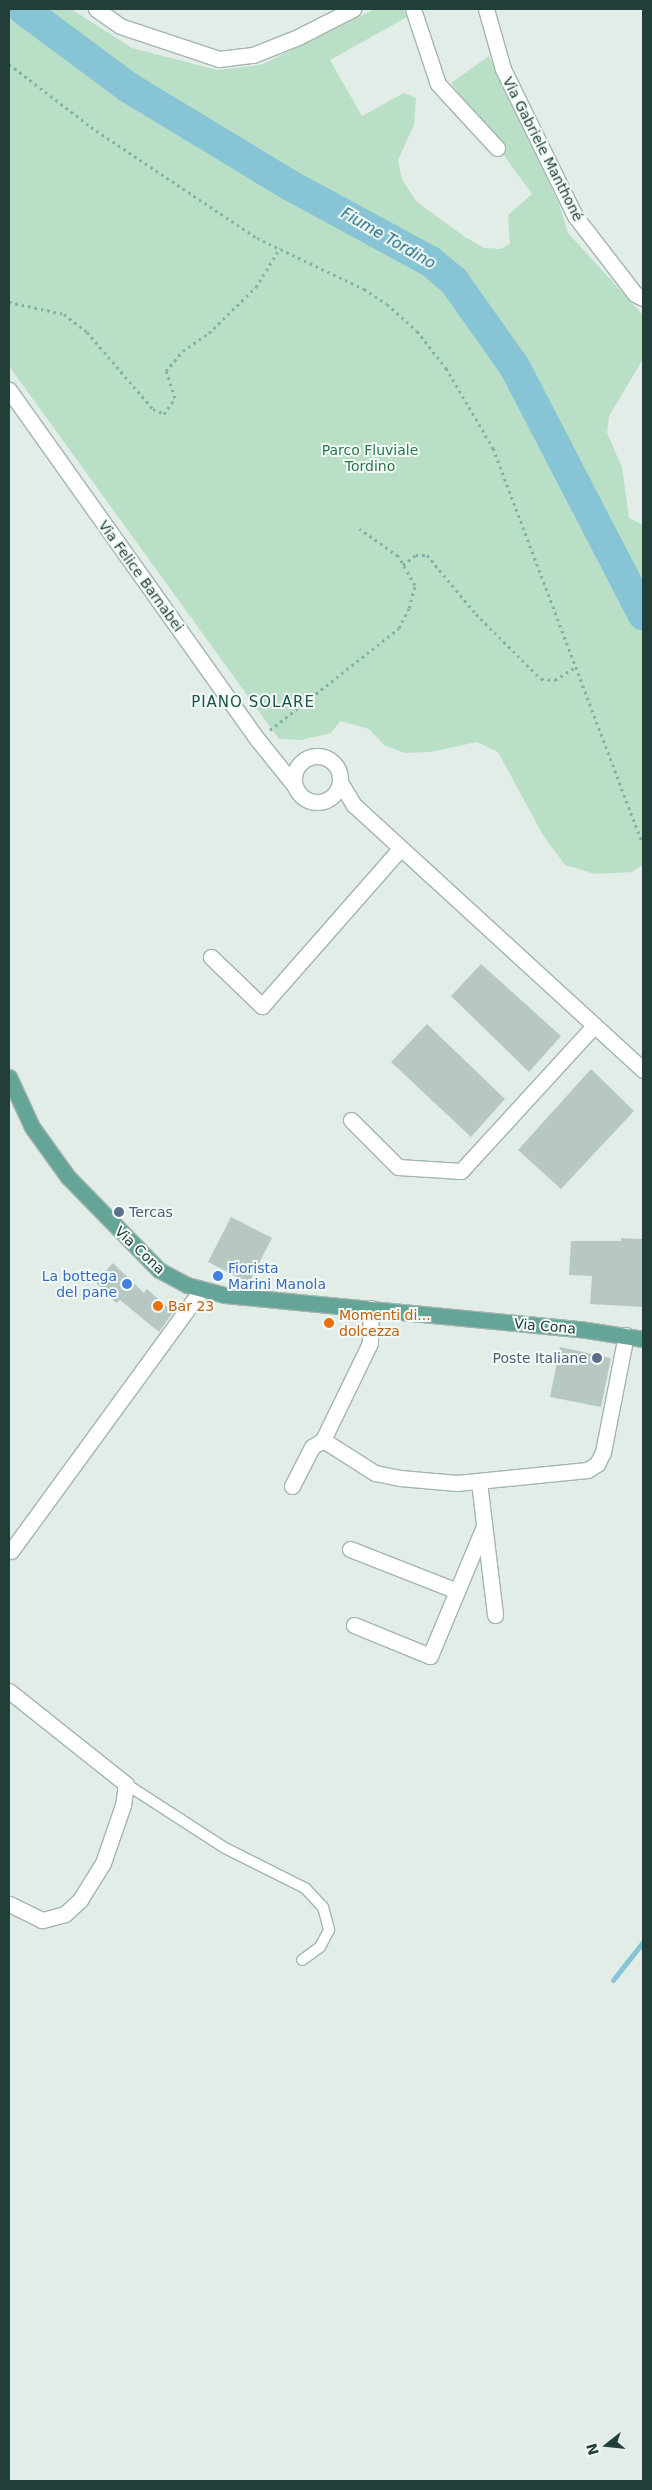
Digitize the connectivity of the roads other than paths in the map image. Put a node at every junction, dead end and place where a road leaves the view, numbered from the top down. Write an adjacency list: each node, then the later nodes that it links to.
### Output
1 (96, 9): 2 (street)
2 (352, 9)
3 (413, 9): 5 (street)
4 (486, 9): 6 (street, Via Gabriele Manthoné)
5 (496, 148)
6 (643, 298)
7 (9, 390): 8 (street, Via Felice Barnabei)
8 (275, 761): 9 (street); 11 (street, Via Felice Barnabei)
9 (302, 761): 10 (street); 11 (street)
10 (340, 782): 12 (street); 13 (street)
11 (294, 785): 12 (street)
12 (331, 797): 13 (street)
13 (354, 805): 14 (street)
14 (401, 848): 15 (street); 16 (street)
15 (211, 957)
16 (594, 1026): 17 (street); 19 (street)
17 (643, 1070)
18 (9, 1077): 20 (main road, Via Cona)
19 (352, 1120)
20 (201, 1290): 21 (main road, Via Cona); 28 (street)
21 (371, 1308): 22 (main road, Via Cona); 23 (street)
22 (636, 1337): 24 (street)
23 (323, 1440): 24 (street); 25 (street)
24 (479, 1482): 26 (street)
25 (292, 1486)
26 (484, 1526): 29 (street); 30 (street)
27 (350, 1549): 29 (street)
28 (10, 1551)
29 (457, 1591): 31 (street)
30 (496, 1615)
31 (354, 1625)
32 (9, 1691): 33 (street)
33 (126, 1784): 34 (street); 35 (lane)
34 (9, 1904)
35 (302, 1960)

